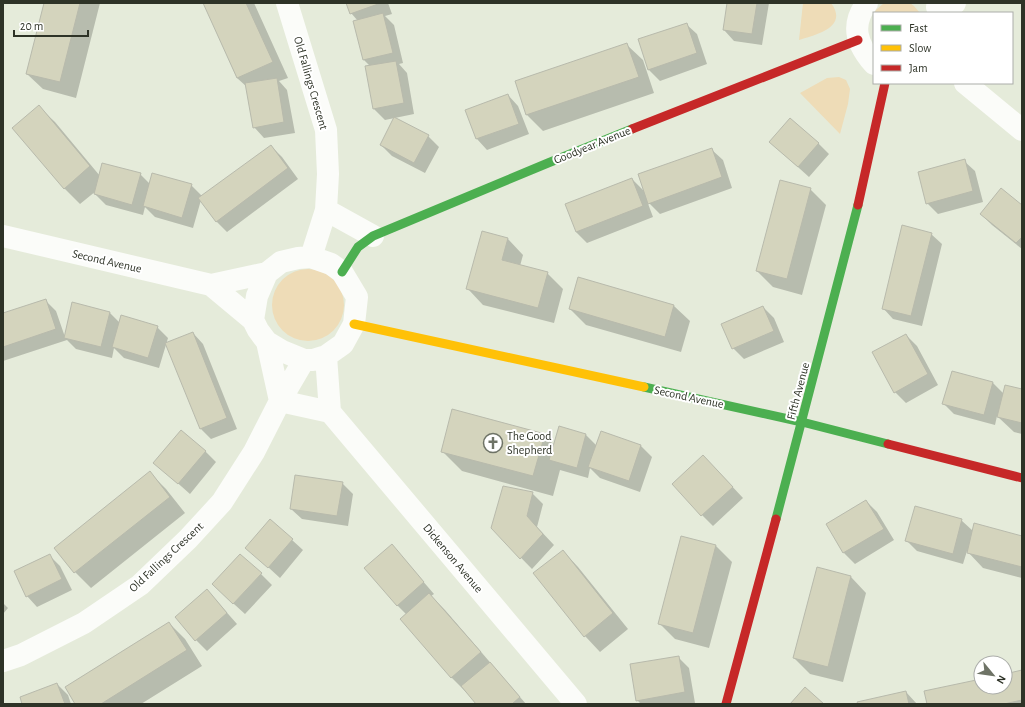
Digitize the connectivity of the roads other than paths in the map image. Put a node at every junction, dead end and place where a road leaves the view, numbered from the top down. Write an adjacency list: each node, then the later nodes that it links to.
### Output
1 (287, 3): 8 (street, Old Fallings Crescent)
2 (865, 3): 3 (street)
3 (858, 40): 4 (street); 10 (street, Goodyear Avenue)
4 (873, 63)
5 (885, 84): 22 (street, Fifth Avenue)
6 (966, 84): 7 (street)
7 (1022, 130)
8 (326, 210): 10 (street); 11 (street, Old Fallings Crescent)
9 (3, 236): 14 (street, Second Avenue)
10 (373, 236): 12 (street, Goodyear Avenue)
11 (311, 258): 12 (street); 13 (street)
12 (342, 272): 16 (street)
13 (267, 273): 14 (street, Second Avenue); 15 (street)
14 (211, 285): 15 (street, Second Avenue)
15 (253, 320): 17 (street)
16 (354, 324): 18 (street); 22 (street, Second Avenue)
17 (268, 342): 19 (street); 20 (street)
18 (326, 356): 19 (street); 21 (street)
19 (304, 360): 20 (street, Old Fallings Crescent)
20 (280, 401): 21 (street); 24 (street, Old Fallings Crescent)
21 (330, 412): 25 (street, Dickenson Avenue)
22 (802, 422): 23 (street, Second Avenue); 26 (street, Fifth Avenue)
23 (1022, 478)
24 (3, 661)
25 (576, 704)
26 (726, 704)

